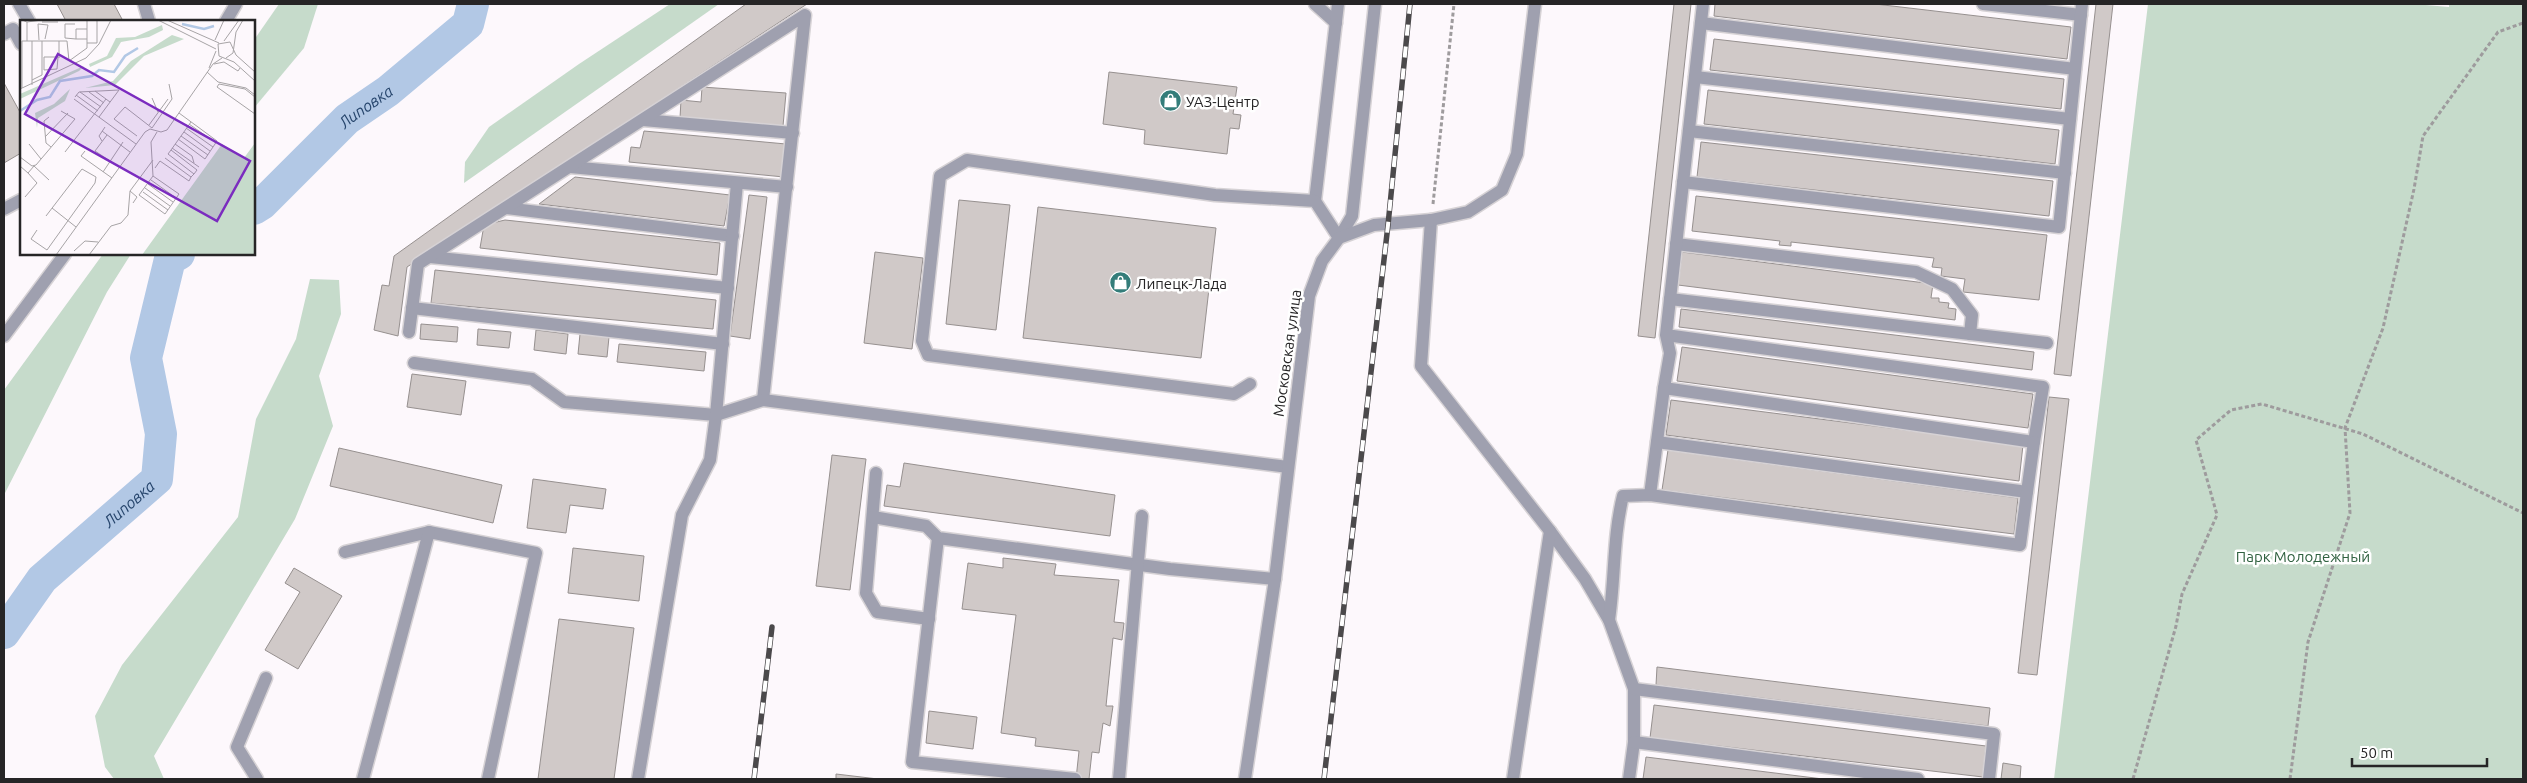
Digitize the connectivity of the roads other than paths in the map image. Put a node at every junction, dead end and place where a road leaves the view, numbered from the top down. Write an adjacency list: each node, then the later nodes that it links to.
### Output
1 (19, 4): 11 (street)
2 (144, 4): 12 (street)
3 (236, 4): 13 (street)
4 (1315, 4): 14 (street)
5 (1338, 4): 14 (street)
6 (1375, 4): 35 (street, Московская улица)
7 (1535, 4): 33 (street)
8 (1703, 4): 15 (street)
9 (1983, 4): 10 (street)
10 (2082, 9): 18 (street)
11 (28, 20)
12 (149, 20)
13 (227, 20)
14 (1336, 23): 30 (street)
15 (1701, 23): 18 (street); 19 (street)
16 (4, 34): 17 (street)
17 (20, 42)
18 (2076, 69): 21 (street)
19 (1695, 77): 21 (street); 22 (street)
20 (642, 120): 23 (street); 23 (street); 24 (street)
21 (2070, 120): 25 (street)
22 (1689, 131): 25 (street); 26 (street)
23 (793, 133): 28 (street)
24 (570, 167): 27 (street); 31 (street)
25 (2064, 173): 26 (street)
26 (1683, 182): 36 (street)
27 (737, 183): 28 (street); 34 (street)
28 (787, 187): 51 (street)
29 (20, 201): 32 (street)
30 (1315, 201): 35 (street); 49 (street)
31 (506, 208): 34 (street); 38 (street)
32 (4, 209)
33 (1431, 220): 35 (street); 61 (street)
34 (732, 236): 39 (street)
35 (1339, 238): 55 (street, Московская улица)
36 (1676, 244): 40 (street); 43 (street)
37 (64, 255): 45 (street)
38 (430, 257): 39 (street); 41 (street)
39 (728, 288): 47 (street)
40 (1670, 299): 43 (street); 44 (street)
41 (412, 308): 42 (street); 47 (street)
42 (409, 332)
43 (1970, 334): 46 (street)
44 (1666, 335): 50 (street); 54 (street)
45 (4, 336)
46 (2047, 343)
47 (722, 344): 52 (street)
48 (414, 363): 52 (street)
49 (1250, 384)
50 (1664, 388): 53 (street); 54 (street)
51 (763, 400): 52 (street); 55 (street)
52 (716, 415): 75 (street)
53 (1657, 442): 57 (street); 58 (street)
54 (2034, 442): 57 (street)
55 (1288, 467): 66 (street, Московская улица)
56 (876, 473): 60 (street)
57 (2027, 492): 58 (street)
58 (1650, 495): 68 (street)
59 (1142, 516): 65 (street)
60 (873, 517): 63 (street); 67 (street)
61 (1550, 531): 68 (street); 79 (street)
62 (429, 532): 64 (street); 73 (street); 74 (street)
63 (938, 538): 65 (street); 67 (street)
64 (345, 552)
65 (1138, 565): 66 (street); 77 (street)
66 (1275, 579): 78 (street, Московская улица)
67 (929, 619): 76 (street)
68 (1609, 620): 70 (street)
69 (266, 678): 72 (street)
70 (1634, 689): 71 (street); 82 (street)
71 (1634, 742): 80 (street); 81 (street)
72 (257, 779)
73 (363, 779)
74 (488, 779)
75 (638, 779)
76 (1075, 779)
77 (1119, 779)
78 (1245, 779)
79 (1513, 779)
80 (1629, 779)
81 (1918, 779)
82 (1989, 779)

